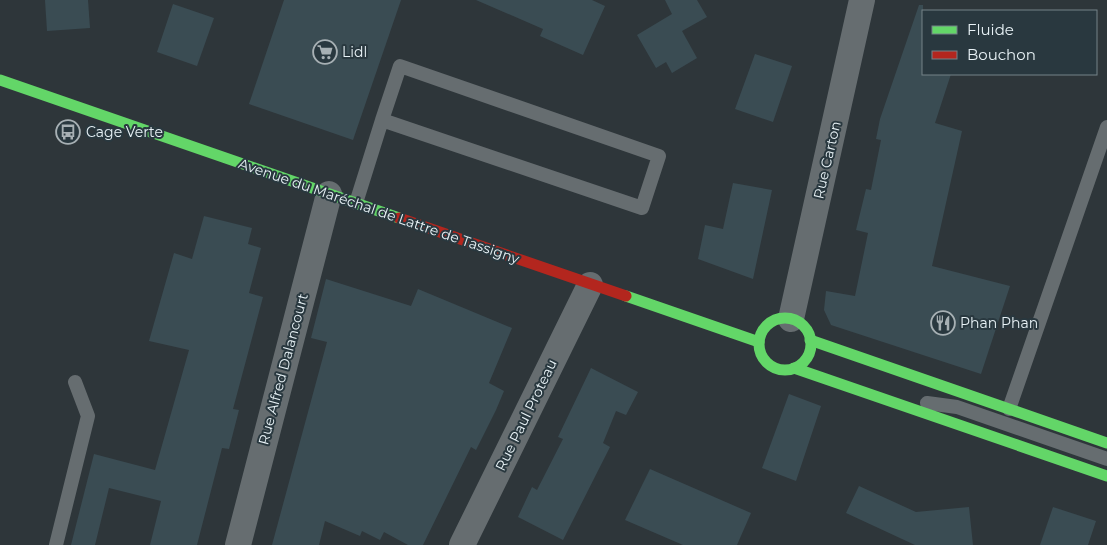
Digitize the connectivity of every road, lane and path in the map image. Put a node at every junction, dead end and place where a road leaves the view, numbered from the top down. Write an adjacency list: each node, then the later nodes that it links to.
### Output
1 (862, 0): 8 (street, Rue Carton)
2 (0, 80): 5 (main road, Avenue du Maréchal de Lattre de Tassigny)
3 (382, 120): 3 (lane); 6 (lane)
4 (1107, 127): 14 (lane)
5 (329, 194): 6 (main road, Avenue du Maréchal de Lattre de Tassigny); 19 (street, Rue Alfred Dalancourt)
6 (356, 203): 7 (main road, Avenue du Maréchal de Lattre de Tassigny)
7 (590, 285): 10 (main road, Avenue du Maréchal de Lattre de Tassigny); 20 (street, Rue Paul Proteau)
8 (791, 319): 9 (main road); 10 (main road)
9 (810, 340): 11 (main road); 14 (main road)
10 (759, 342): 11 (main road)
11 (794, 368): 13 (main road)
12 (75, 382): 18 (lane)
13 (882, 398): 16 (lane); 17 (main road)
14 (1009, 409): 15 (main road)
15 (1107, 443)
16 (1107, 459)
17 (1107, 476)
18 (56, 545)
19 (238, 545)
20 (462, 545)

